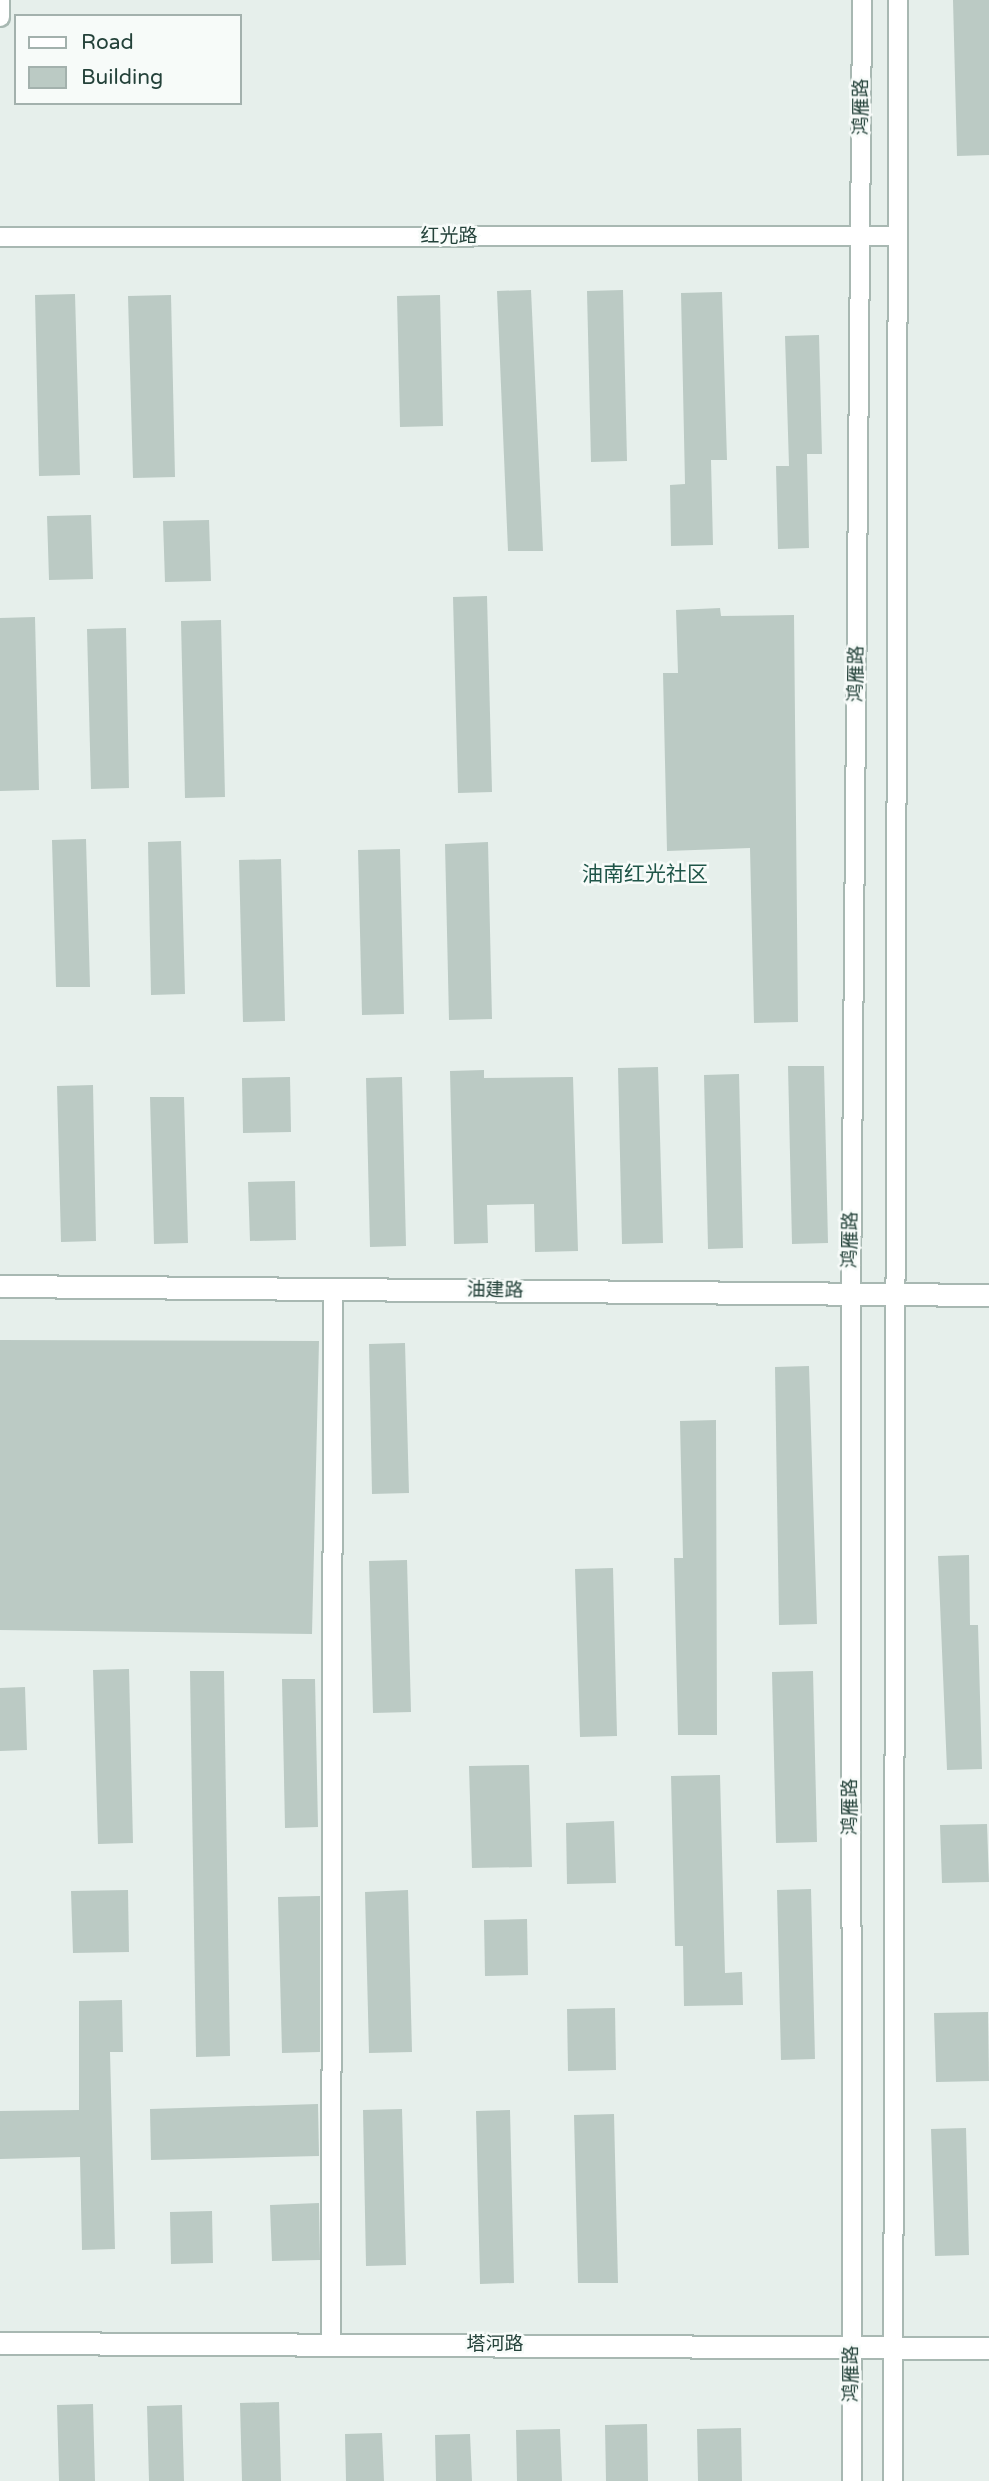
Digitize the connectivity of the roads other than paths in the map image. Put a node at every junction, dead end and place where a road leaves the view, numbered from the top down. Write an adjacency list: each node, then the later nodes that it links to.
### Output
1 (0, 0): 4 (street)
2 (862, 0): 5 (street, 鸿雁路)
3 (898, 0): 6 (street, 鸿雁路)
4 (0, 17)
5 (862, 236): 6 (street, 红光路); 7 (street, 红光路); 11 (street, 鸿雁路)
6 (897, 236): 12 (street, 鸿雁路)
7 (0, 237)
8 (0, 1286): 9 (main road, 油建路)
9 (333, 1290): 11 (main road, 油建路); 14 (street)
10 (989, 1295): 12 (main road, 油建路)
11 (850, 1296): 12 (main road, 油建路); 15 (street, 鸿雁路)
12 (894, 1297): 16 (street, 鸿雁路)
13 (0, 2343): 14 (main road, 塔河路)
14 (331, 2344): 15 (main road, 塔河路)
15 (852, 2347): 16 (main road, 塔河路); 18 (street, 鸿雁路)
16 (892, 2347): 17 (main road, 塔河路); 19 (street, 鸿雁路)
17 (989, 2348)
18 (852, 2481)
19 (892, 2481)

